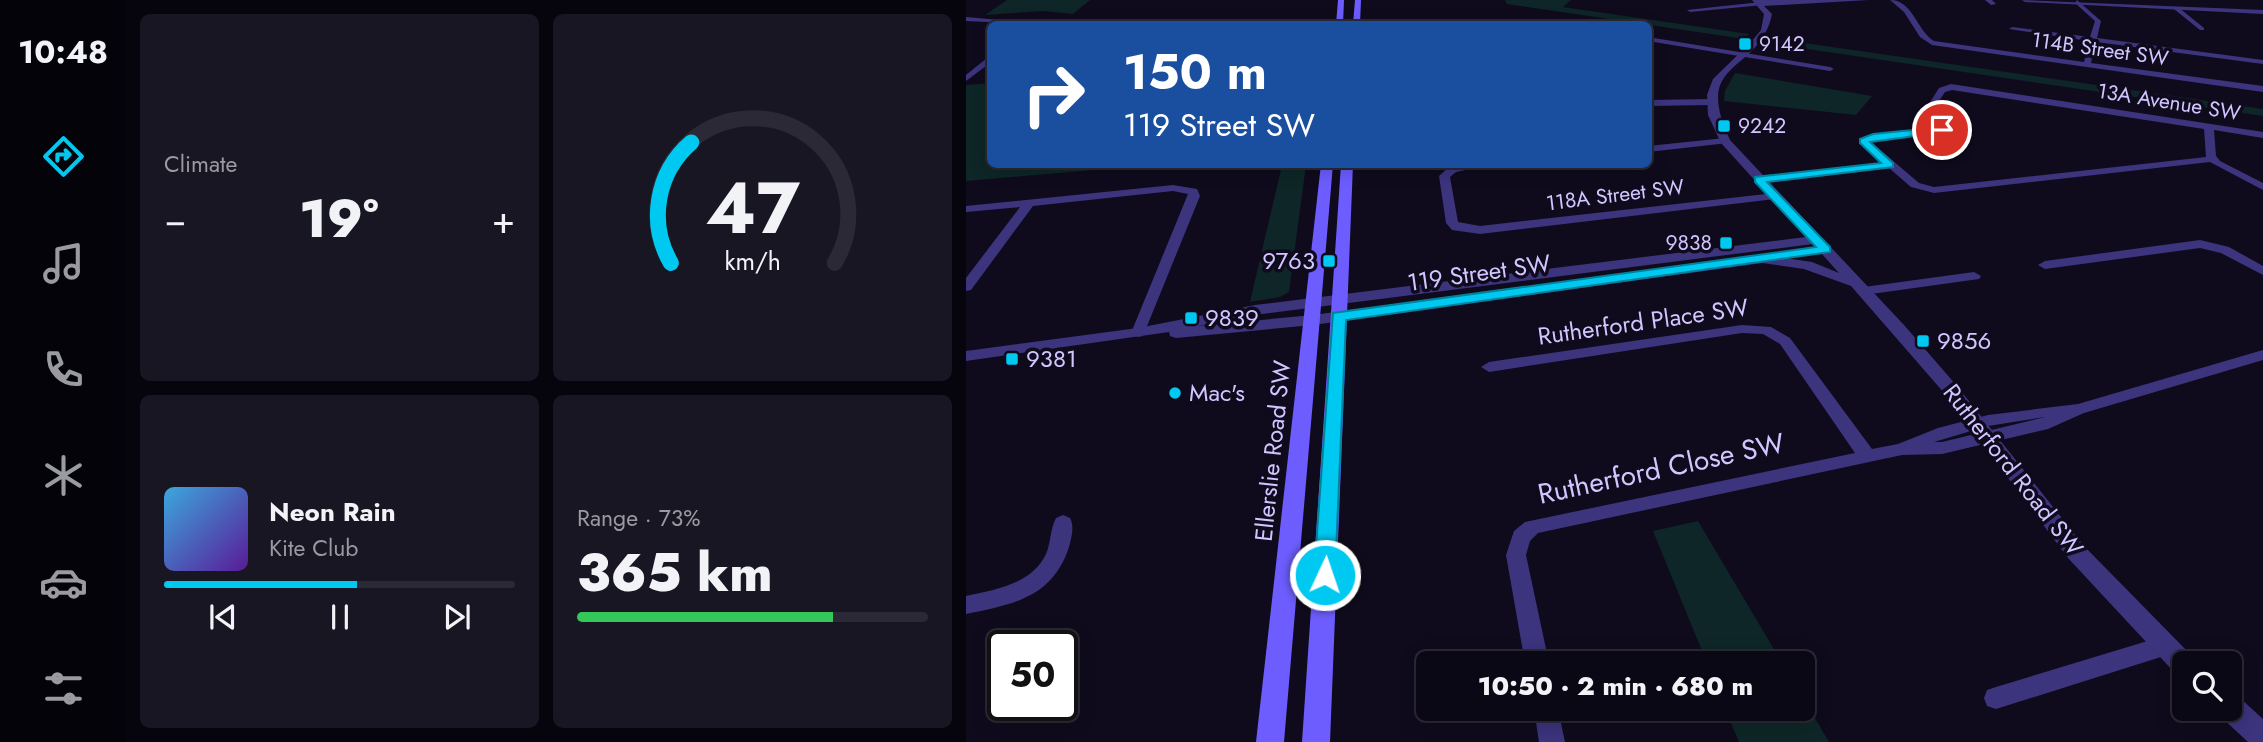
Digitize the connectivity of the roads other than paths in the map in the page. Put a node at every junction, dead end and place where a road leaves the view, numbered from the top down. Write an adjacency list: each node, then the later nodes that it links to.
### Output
1 (1341, 0): 12 (main road)
2 (1349, 0): 13 (main road)
3 (1358, 0): 13 (main road)
4 (1866, 0): 7 (street)
5 (1893, 0): 27 (street, 114B Street SW)
6 (2025, 0): 8 (street)
7 (1758, 2): 10 (street); 23 (street)
8 (2077, 2): 9 (street); 21 (street)
9 (2176, 8): 11 (street); 20 (street)
10 (1690, 10)
11 (2263, 12)
12 (1340, 14): 16 (main road); 17 (main road)
13 (1358, 15): 18 (main road)
14 (966, 19): 15 (street)
15 (989, 21)
16 (1340, 21)
17 (1349, 21)
18 (1357, 21)
19 (2012, 29): 21 (street)
20 (2202, 29)
21 (2094, 39): 24 (street); 27 (street)
22 (1652, 40): 23 (street)
23 (1743, 54): 28 (street); 31 (street)
24 (2245, 58): 26 (street)
25 (987, 62): 29 (street)
26 (2263, 62)
27 (2087, 64): 30 (street, 114B Street SW)
28 (1830, 69)
29 (966, 79)
30 (2263, 89)
31 (1711, 102): 32 (street); 37 (street, Rutherford Road SW)
32 (1652, 103)
33 (2070, 105): 34 (street, 13A Avenue SW); 35 (street, 13A Avenue SW); 40 (street, 13A Avenue SW)
34 (2066, 116)
35 (2209, 126): 36 (street, 13A Avenue SW); 39 (street)
36 (2263, 135)
37 (1725, 141): 38 (street); 44 (street, Rutherford Road SW)
38 (1652, 149)
39 (2212, 159): 40 (street); 45 (street)
40 (1890, 165): 44 (street)
41 (1327, 168): 57 (main road, Ellerslie Road SW)
42 (1346, 168): 56 (main road)
43 (1466, 168): 46 (street, 118A Street SW)
44 (1759, 179): 46 (street, Rutherford Road SW)
45 (2263, 187)
46 (1775, 196): 49 (street, Rutherford Road SW)
47 (1030, 202): 48 (street); 54 (street); 58 (street)
48 (966, 209)
49 (1820, 245): 50 (street, 119 Street SW); 55 (street, Rutherford Road SW); 56 (street, 119 Street SW)
50 (1748, 261): 55 (street); 56 (street, 119 Street SW)
51 (2045, 265): 52 (street)
52 (2263, 271)
53 (1974, 276): 55 (street)
54 (966, 287)
55 (1864, 291): 62 (street, Rutherford Road SW)
56 (1339, 309): 57 (street, 119 Street SW); 74 (main road)
57 (1313, 312): 58 (street, 119 Street SW); 73 (main road, Ellerslie Road SW)
58 (1138, 333): 60 (street, 119 Street SW)
59 (2263, 355): 62 (street, Rutherford Close SW)
60 (966, 356)
61 (1489, 367): 63 (street, Rutherford Place SW)
62 (1983, 431): 63 (street, Rutherford Close SW); 66 (street, Rutherford Road SW)
63 (1867, 456): 67 (street, Rutherford Close SW)
64 (1063, 523): 65 (street)
65 (966, 605)
66 (2164, 646): 68 (street, Rutherford Road SW); 69 (street)
67 (1535, 651)
68 (2172, 654)
69 (1996, 698)
70 (2242, 718): 72 (street)
71 (1548, 721): 75 (street)
72 (2263, 737)
73 (1270, 742)
74 (1316, 742)
75 (1552, 742)

